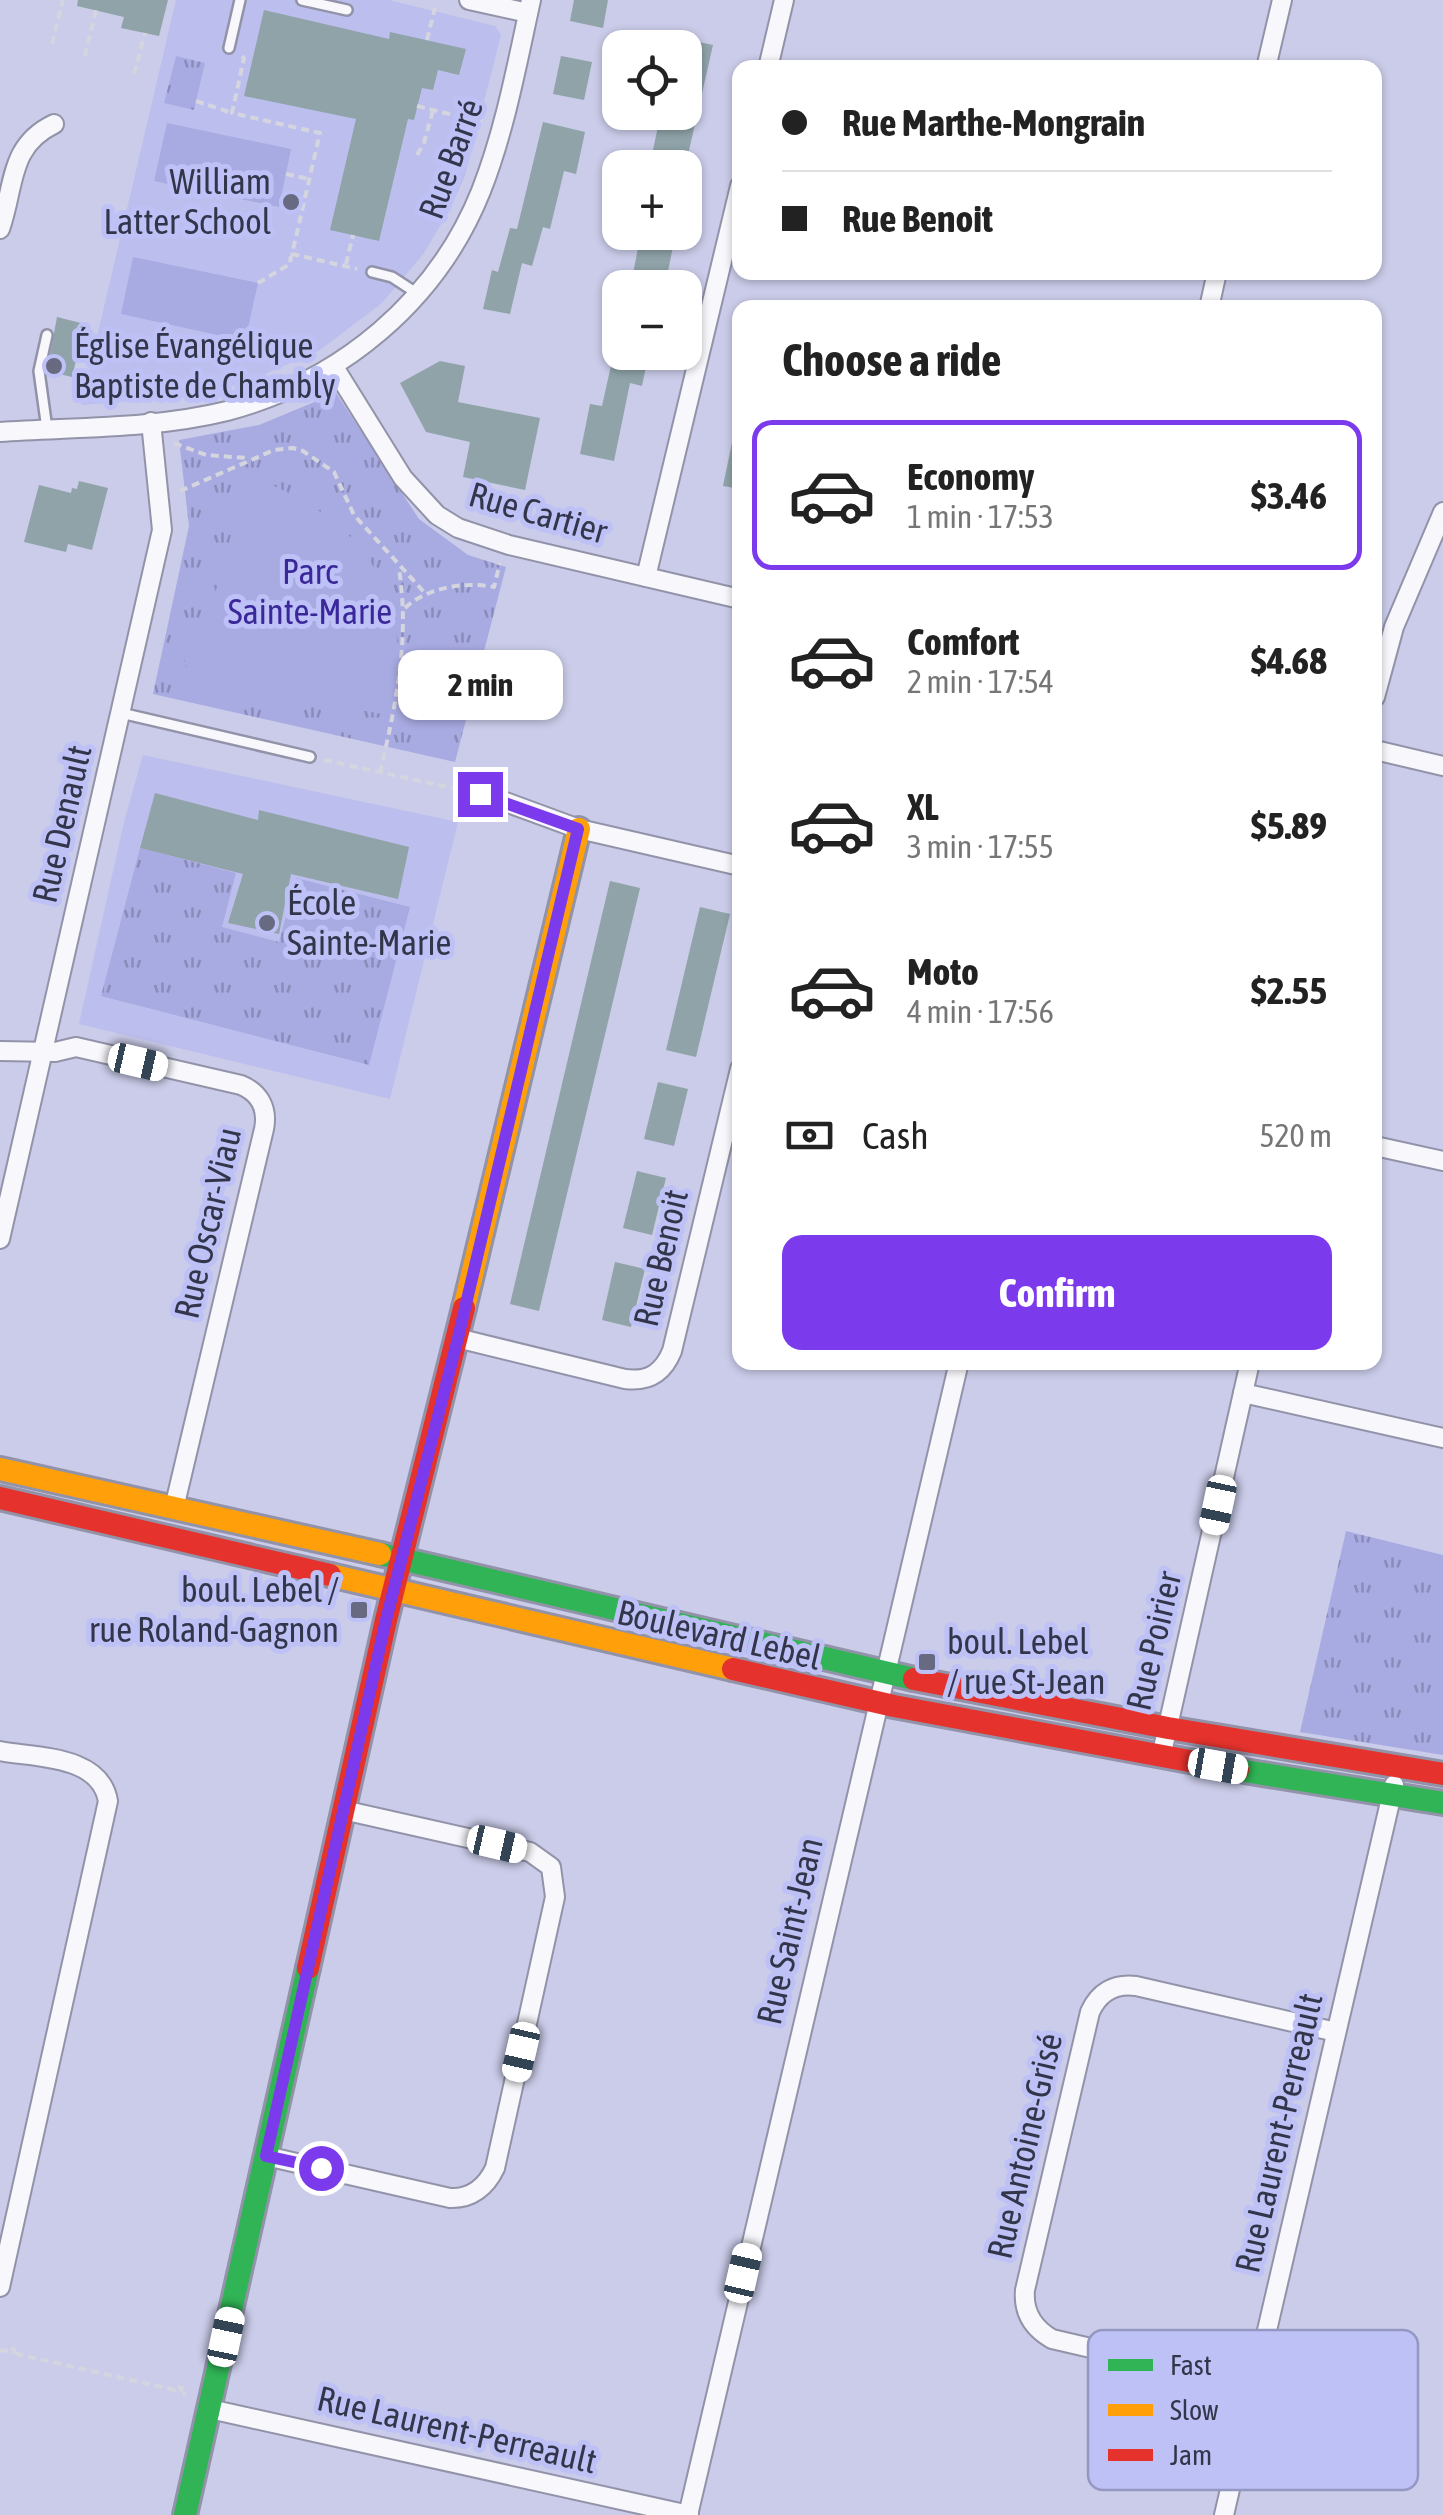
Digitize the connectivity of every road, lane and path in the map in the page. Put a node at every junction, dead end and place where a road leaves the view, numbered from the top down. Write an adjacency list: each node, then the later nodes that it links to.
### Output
1 (64, 0): 13 (path)
2 (240, 0): 14 (lane)
3 (302, 0): 10 (lane)
4 (469, 0): 7 (street)
5 (784, 0): 17 (street)
6 (1282, 0): 18 (street)
7 (530, 7): 36 (street, Rue Barré)
8 (435, 8): 12 (path)
9 (96, 10): 15 (path)
10 (347, 10)
11 (145, 34): 19 (path)
12 (427, 40)
13 (52, 44)
14 (230, 48)
15 (84, 56)
16 (244, 58): 23 (path)
17 (770, 60)
18 (1268, 60)
19 (134, 74)
20 (196, 101): 23 (path)
21 (417, 106): 22 (path)
22 (433, 110): 24 (path); 26 (path)
23 (232, 113): 28 (path)
24 (482, 122)
25 (54, 124): 30 (street)
26 (417, 154)
27 (286, 174): 28 (path)
28 (309, 179): 32 (path)
29 (732, 219): 48 (street)
30 (0, 229)
31 (353, 235): 33 (path)
32 (292, 254): 33 (path); 35 (path)
33 (346, 266): 34 (path)
34 (372, 272): 36 (lane)
35 (258, 283)
36 (418, 294): 38 (street, Rue Barré)
37 (47, 335): 40 (lane)
38 (334, 366): 39 (street, Rue Barré); 48 (street, Rue Cartier)
39 (151, 422): 40 (street, Rue Barré); 53 (street, Rue Denault)
40 (47, 429): 41 (street, Rue Barré)
41 (0, 432)
42 (175, 445): 43 (path)
43 (252, 458): 44 (path); 47 (path)
44 (180, 490)
45 (1442, 520): 52 (street)
46 (500, 563): 49 (path)
47 (398, 564): 49 (path); 51 (path)
48 (646, 577): 50 (street, Rue Cartier)
49 (424, 592): 51 (path)
50 (732, 598)
51 (404, 608): 57 (path)
52 (1382, 671)
53 (120, 713): 55 (lane); 62 (street, Rue Denault)
54 (1382, 752): 56 (street)
55 (310, 756): 57 (path)
56 (1443, 766)
57 (380, 773): 58 (path)
58 (480, 794): 59 (street)
59 (578, 829): 60 (street); 67 (street)
60 (732, 864)
61 (0, 1050): 62 (street, Rue Oscar-Viau)
62 (44, 1052): 66 (street, Rue Denault); 74 (street, Rue Oscar-Viau)
63 (732, 1102): 67 (street, Rue Benoit)
64 (1382, 1148): 65 (street)
65 (1443, 1161)
66 (0, 1239)
67 (458, 1338): 75 (street)
68 (957, 1370): 77 (street, Rue Saint-Jean)
69 (1248, 1370): 70 (street, Rue Poirier)
70 (1243, 1393): 71 (street); 79 (street, Rue Poirier)
71 (1443, 1438)
72 (0, 1469): 74 (street, Boulevard Lebel)
73 (0, 1498): 76 (street, Boulevard Lebel)
74 (174, 1508): 75 (street, Boulevard Lebel)
75 (402, 1559): 76 (street); 77 (street, Boulevard Lebel)
76 (395, 1588): 78 (street, Boulevard Lebel); 86 (street)
77 (885, 1674): 78 (street, Rue Saint-Jean); 79 (street, Boulevard Lebel)
78 (878, 1702): 81 (street, Boulevard Lebel); 96 (street, Rue Saint-Jean)
79 (1168, 1728): 81 (street, Rue Poirier); 82 (street, Boulevard Lebel)
80 (0, 1751): 89 (street)
81 (1161, 1758): 84 (street, Boulevard Lebel)
82 (1398, 1766): 83 (street, Boulevard Lebel); 84 (street, Rue Laurent-Perreault)
83 (1443, 1774)
84 (1392, 1795): 85 (street, Boulevard Lebel); 87 (street, Rue Laurent-Perreault)
85 (1443, 1804)
86 (343, 1810): 88 (street); 88 (street)
87 (1336, 2032): 90 (street, Rue Laurent-Perreault); 91 (street, Rue Antoine-Grisé)
88 (266, 2156): 93 (street)
89 (0, 2287)
90 (1267, 2330)
91 (1088, 2347)
92 (0, 2350): 93 (path)
93 (204, 2402): 95 (street); 96 (street, Rue Laurent-Perreault)
94 (1230, 2490): 97 (street, Rue Laurent-Perreault)
95 (185, 2515)
96 (688, 2515)
97 (1224, 2515)

